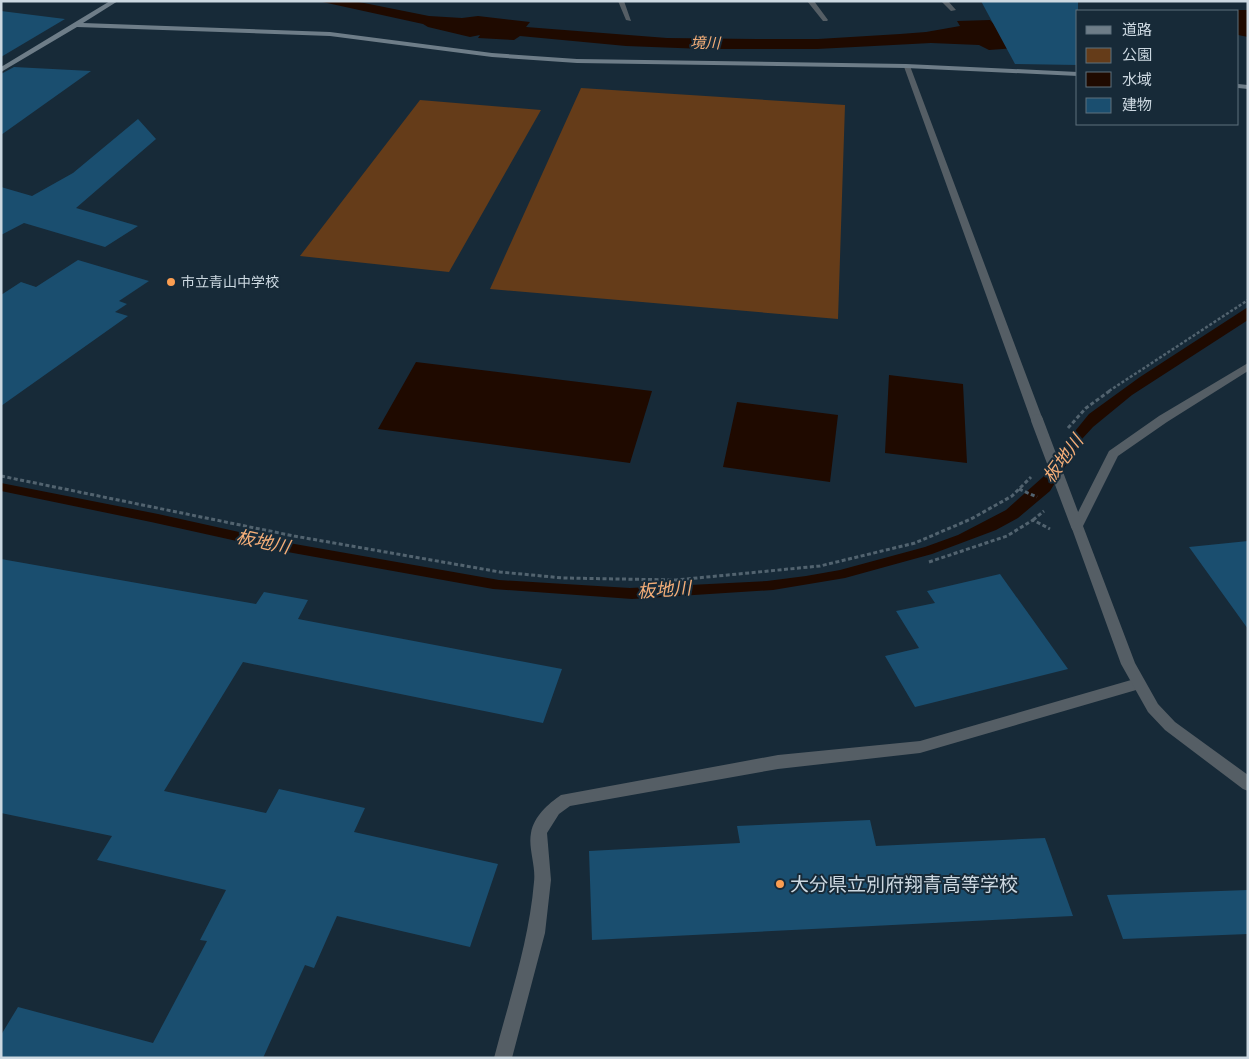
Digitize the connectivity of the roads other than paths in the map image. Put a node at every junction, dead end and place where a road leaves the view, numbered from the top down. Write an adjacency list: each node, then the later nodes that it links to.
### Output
1 (115, 1): 8 (street)
2 (621, 1): 6 (street)
3 (810, 1): 7 (street)
4 (944, 1): 5 (street)
5 (953, 10)
6 (629, 20)
7 (825, 20)
8 (78, 24): 9 (street); 10 (street)
9 (906, 66): 11 (street); 13 (street, bridge)
10 (1, 70)
11 (1076, 74)
12 (1248, 366): 13 (street)
13 (1077, 526): 14 (street)
14 (1138, 684): 15 (street); 16 (street)
15 (1248, 784)
16 (503, 1058)

